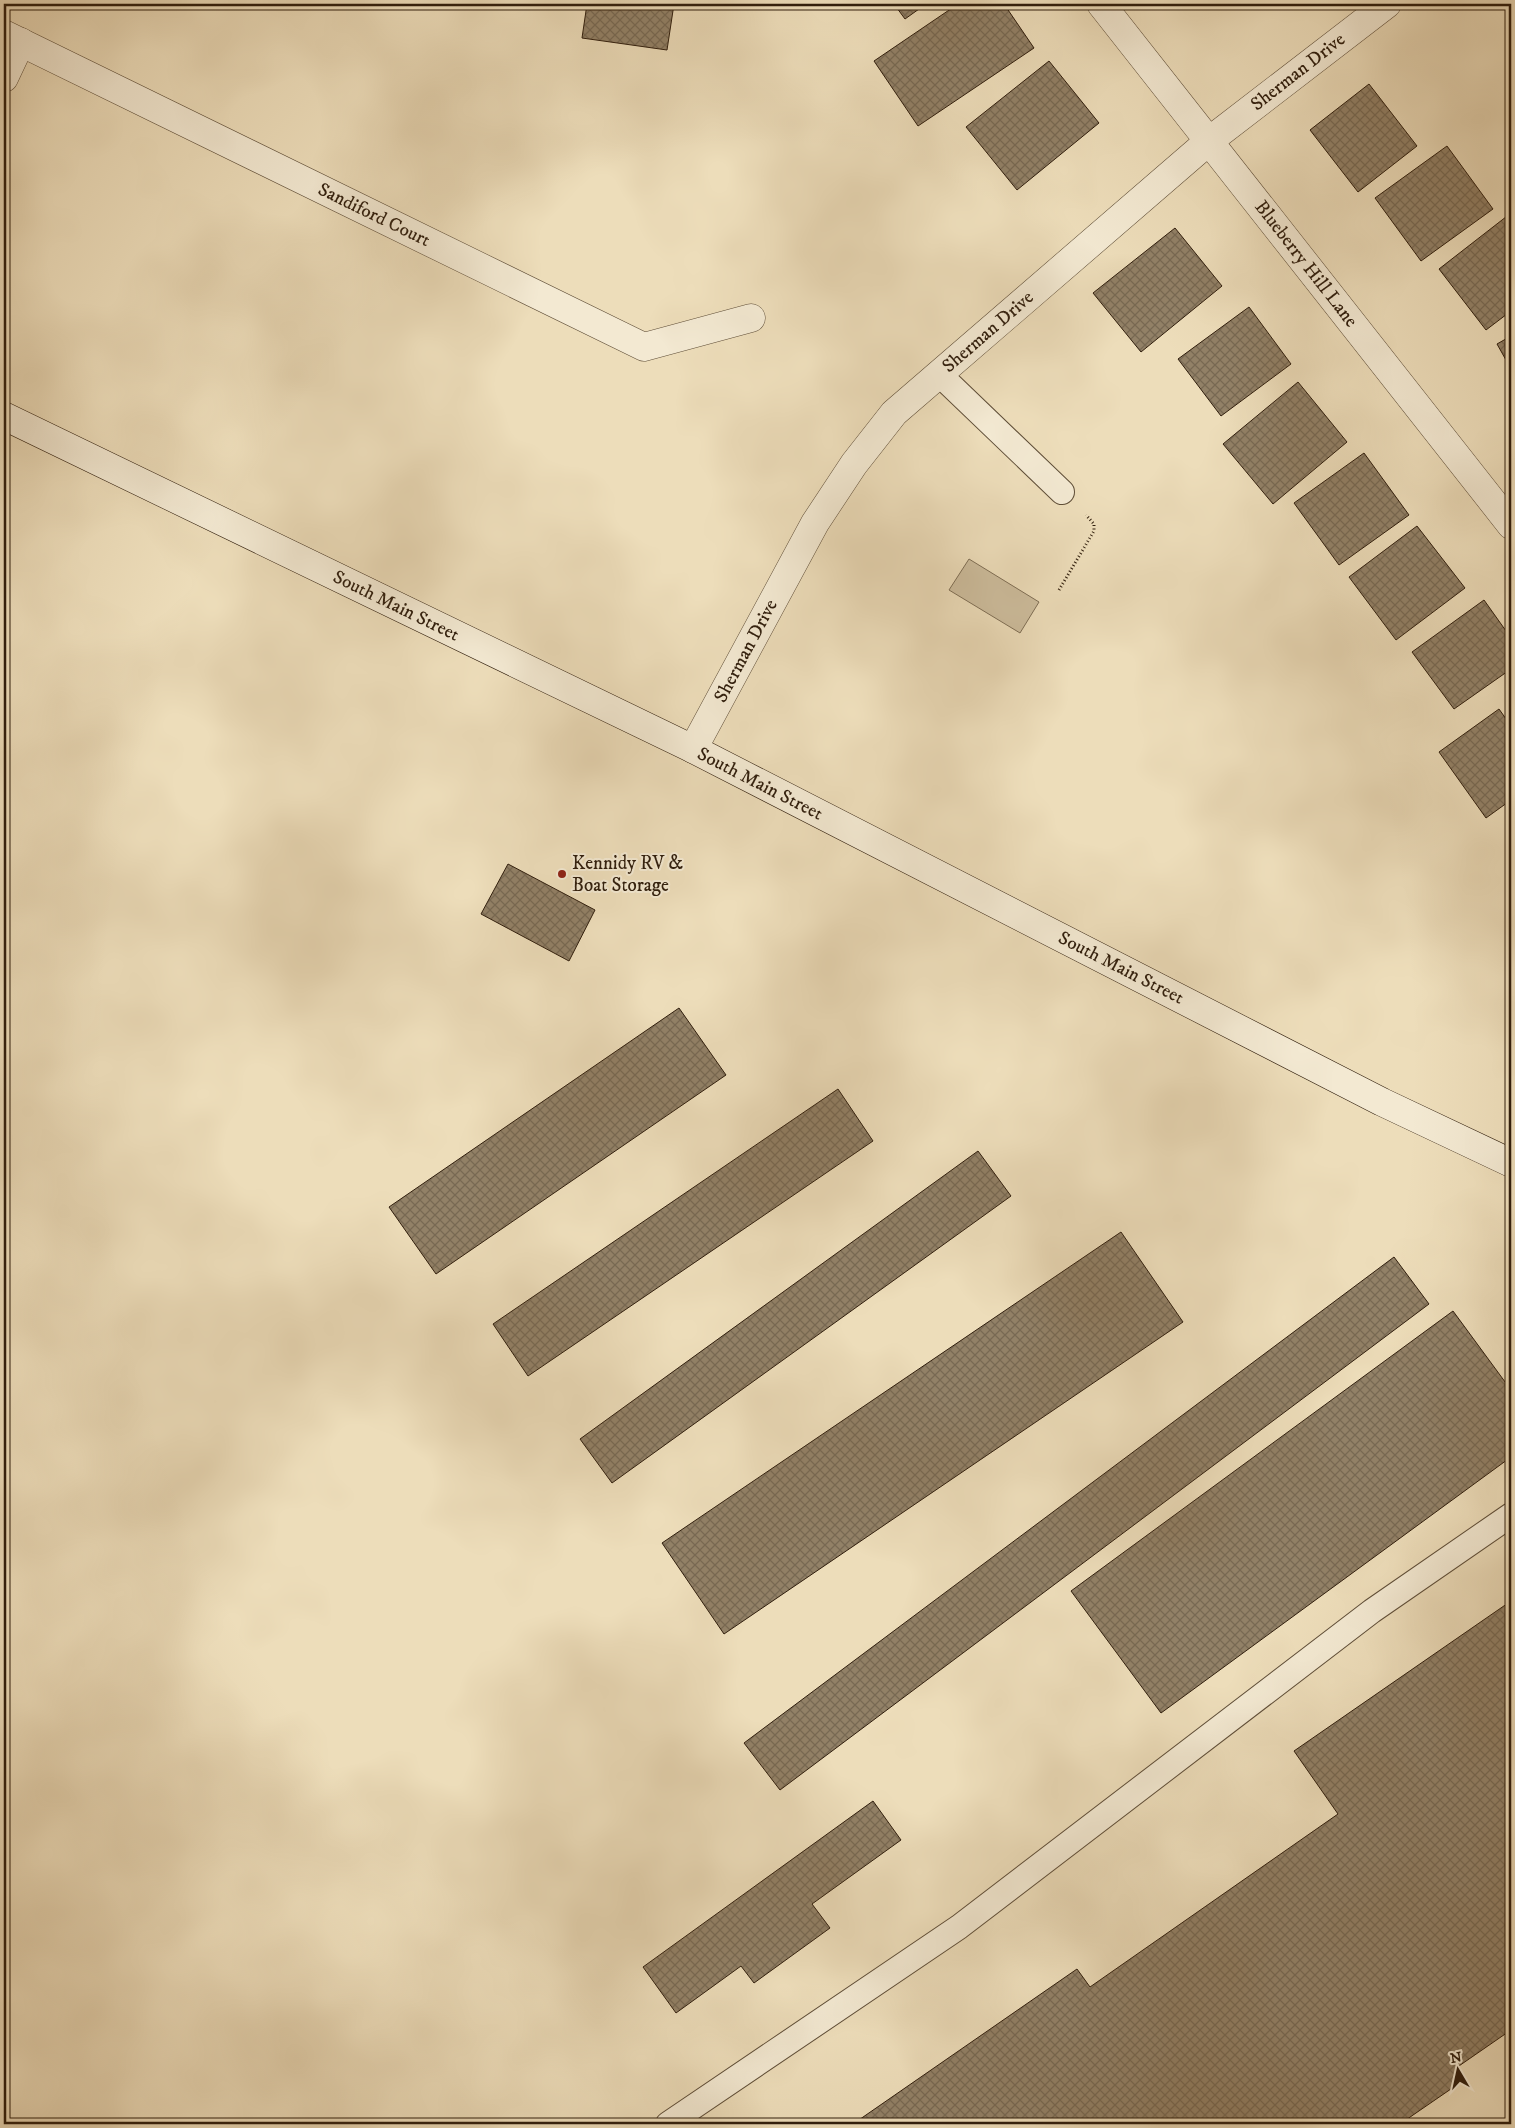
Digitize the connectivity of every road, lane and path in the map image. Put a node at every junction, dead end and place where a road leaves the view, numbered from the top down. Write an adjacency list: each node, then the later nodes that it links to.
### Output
1 (1101, 4): 5 (street, Blueberry Hill Lane)
2 (1387, 4): 5 (street, Sherman Drive)
3 (12, 38): 4 (street); 6 (street, Sandiford Court)
4 (4, 78)
5 (1209, 141): 7 (street, Sherman Drive); 10 (street, Blueberry Hill Lane)
6 (751, 318)
7 (939, 374): 9 (lane); 12 (street, Sherman Drive)
8 (4, 416): 12 (street, South Main Street)
9 (1062, 492): 11 (path)
10 (1511, 525)
11 (1059, 590)
12 (693, 749): 13 (street, South Main Street)
13 (1511, 1163)
14 (1511, 1515): 15 (lane)
15 (668, 2124)

